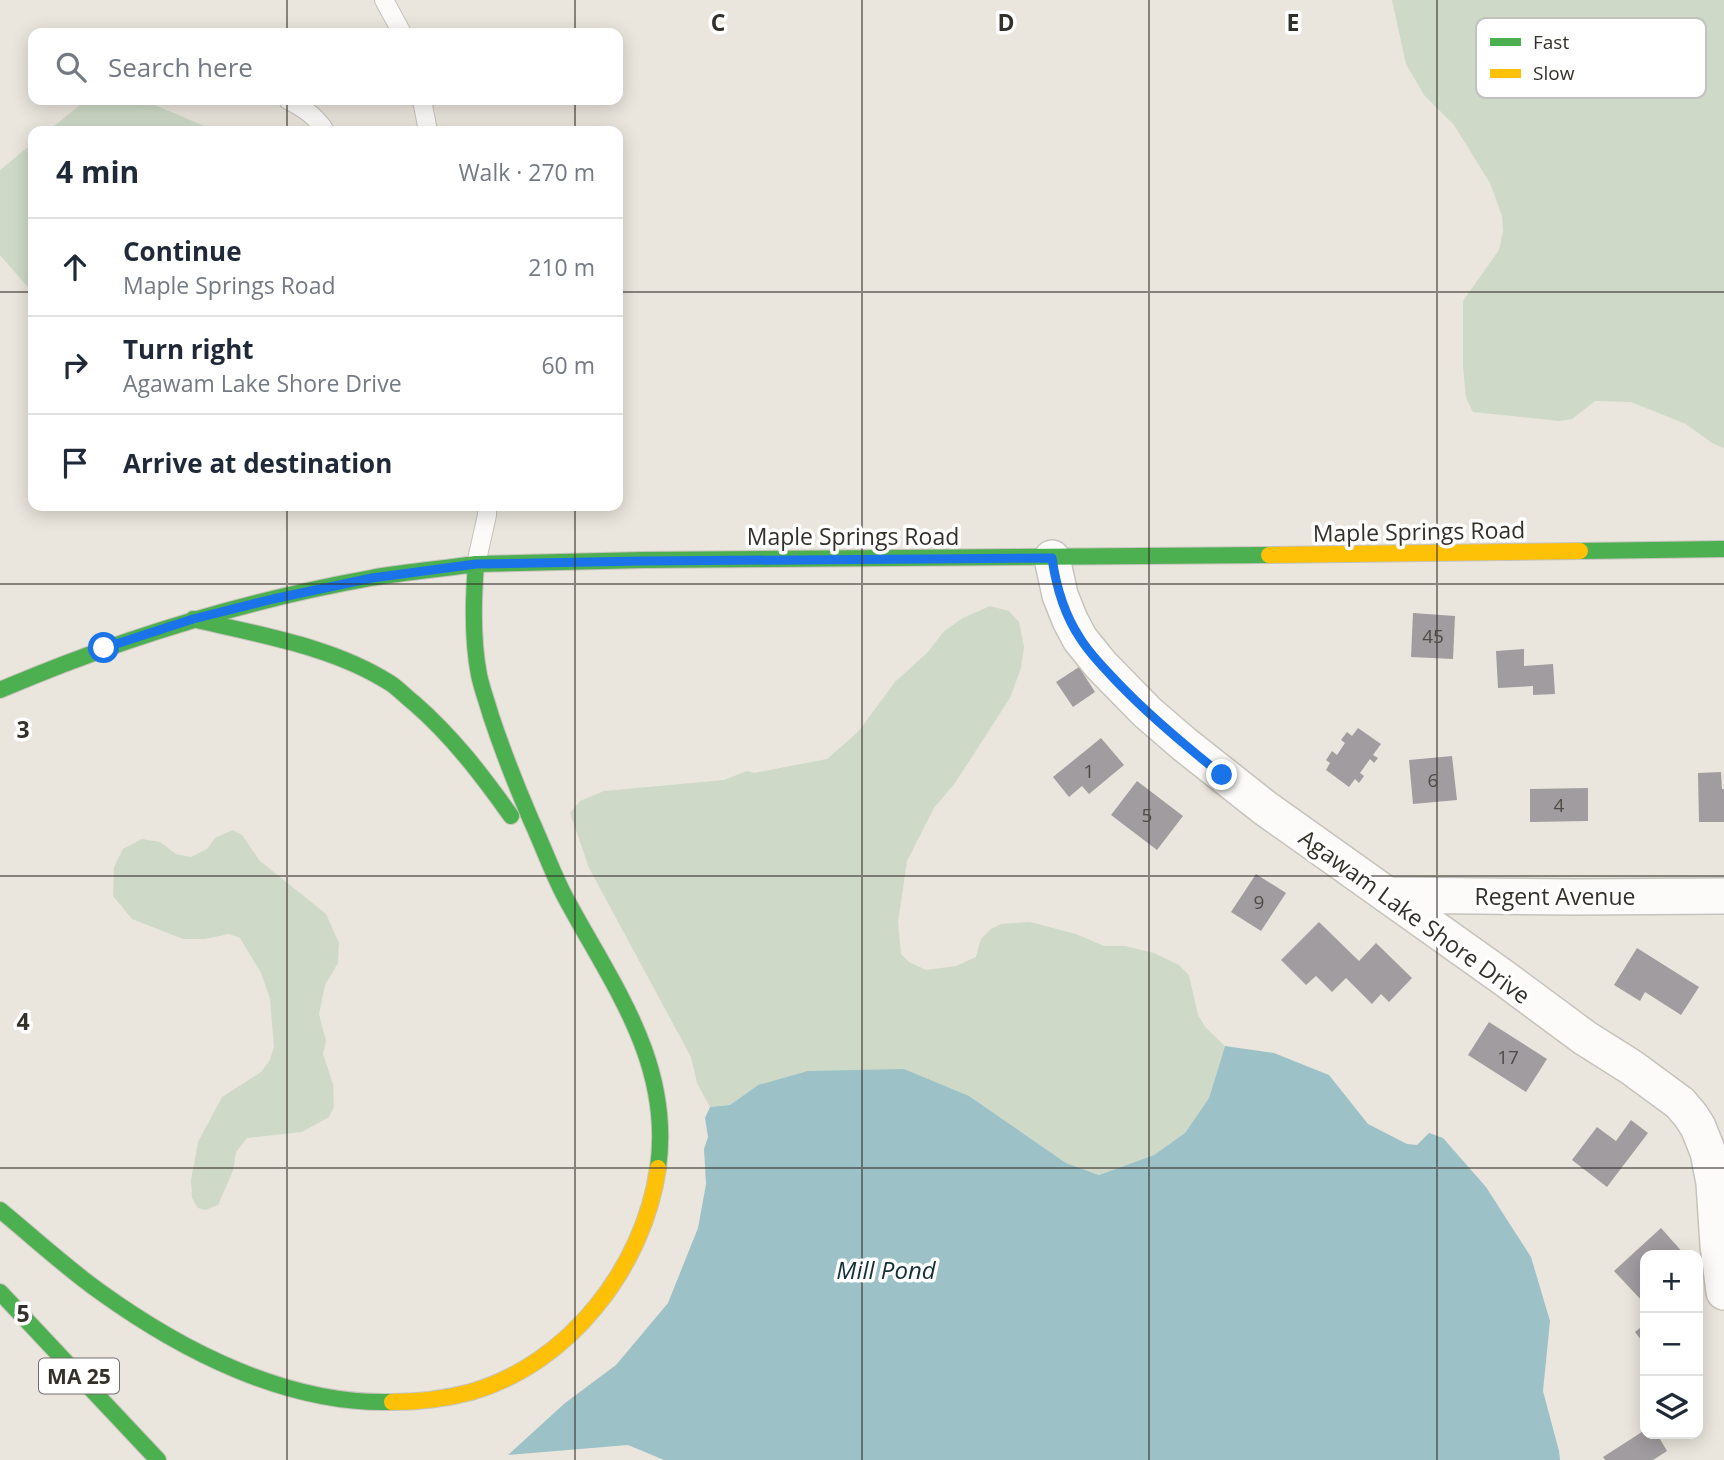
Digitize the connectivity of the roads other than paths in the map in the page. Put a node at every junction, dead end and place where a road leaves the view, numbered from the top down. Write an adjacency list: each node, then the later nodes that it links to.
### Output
1 (384, 0): 2 (lane)
2 (399, 28)
3 (298, 105): 5 (lane)
4 (423, 105): 6 (lane)
5 (322, 126)
6 (427, 126)
7 (487, 511): 10 (lane)
8 (1724, 549): 9 (main road, Maple Springs Road)
9 (1052, 558): 10 (main road, Maple Springs Road); 14 (street, Agawam Lake Shore Drive)
10 (476, 564): 11 (main road, Maple Springs Road); 13 (main road)
11 (193, 619): 12 (main road, Maple Springs Road); 13 (main road)
12 (0, 690)
13 (555, 877): 16 (main road)
14 (1387, 895): 15 (street, Regent Avenue); 18 (street, Agawam Lake Shore Drive)
15 (1724, 896)
16 (0, 1210)
17 (0, 1292): 19 (main road, MA 25)
18 (1724, 1292)
19 (159, 1460)

